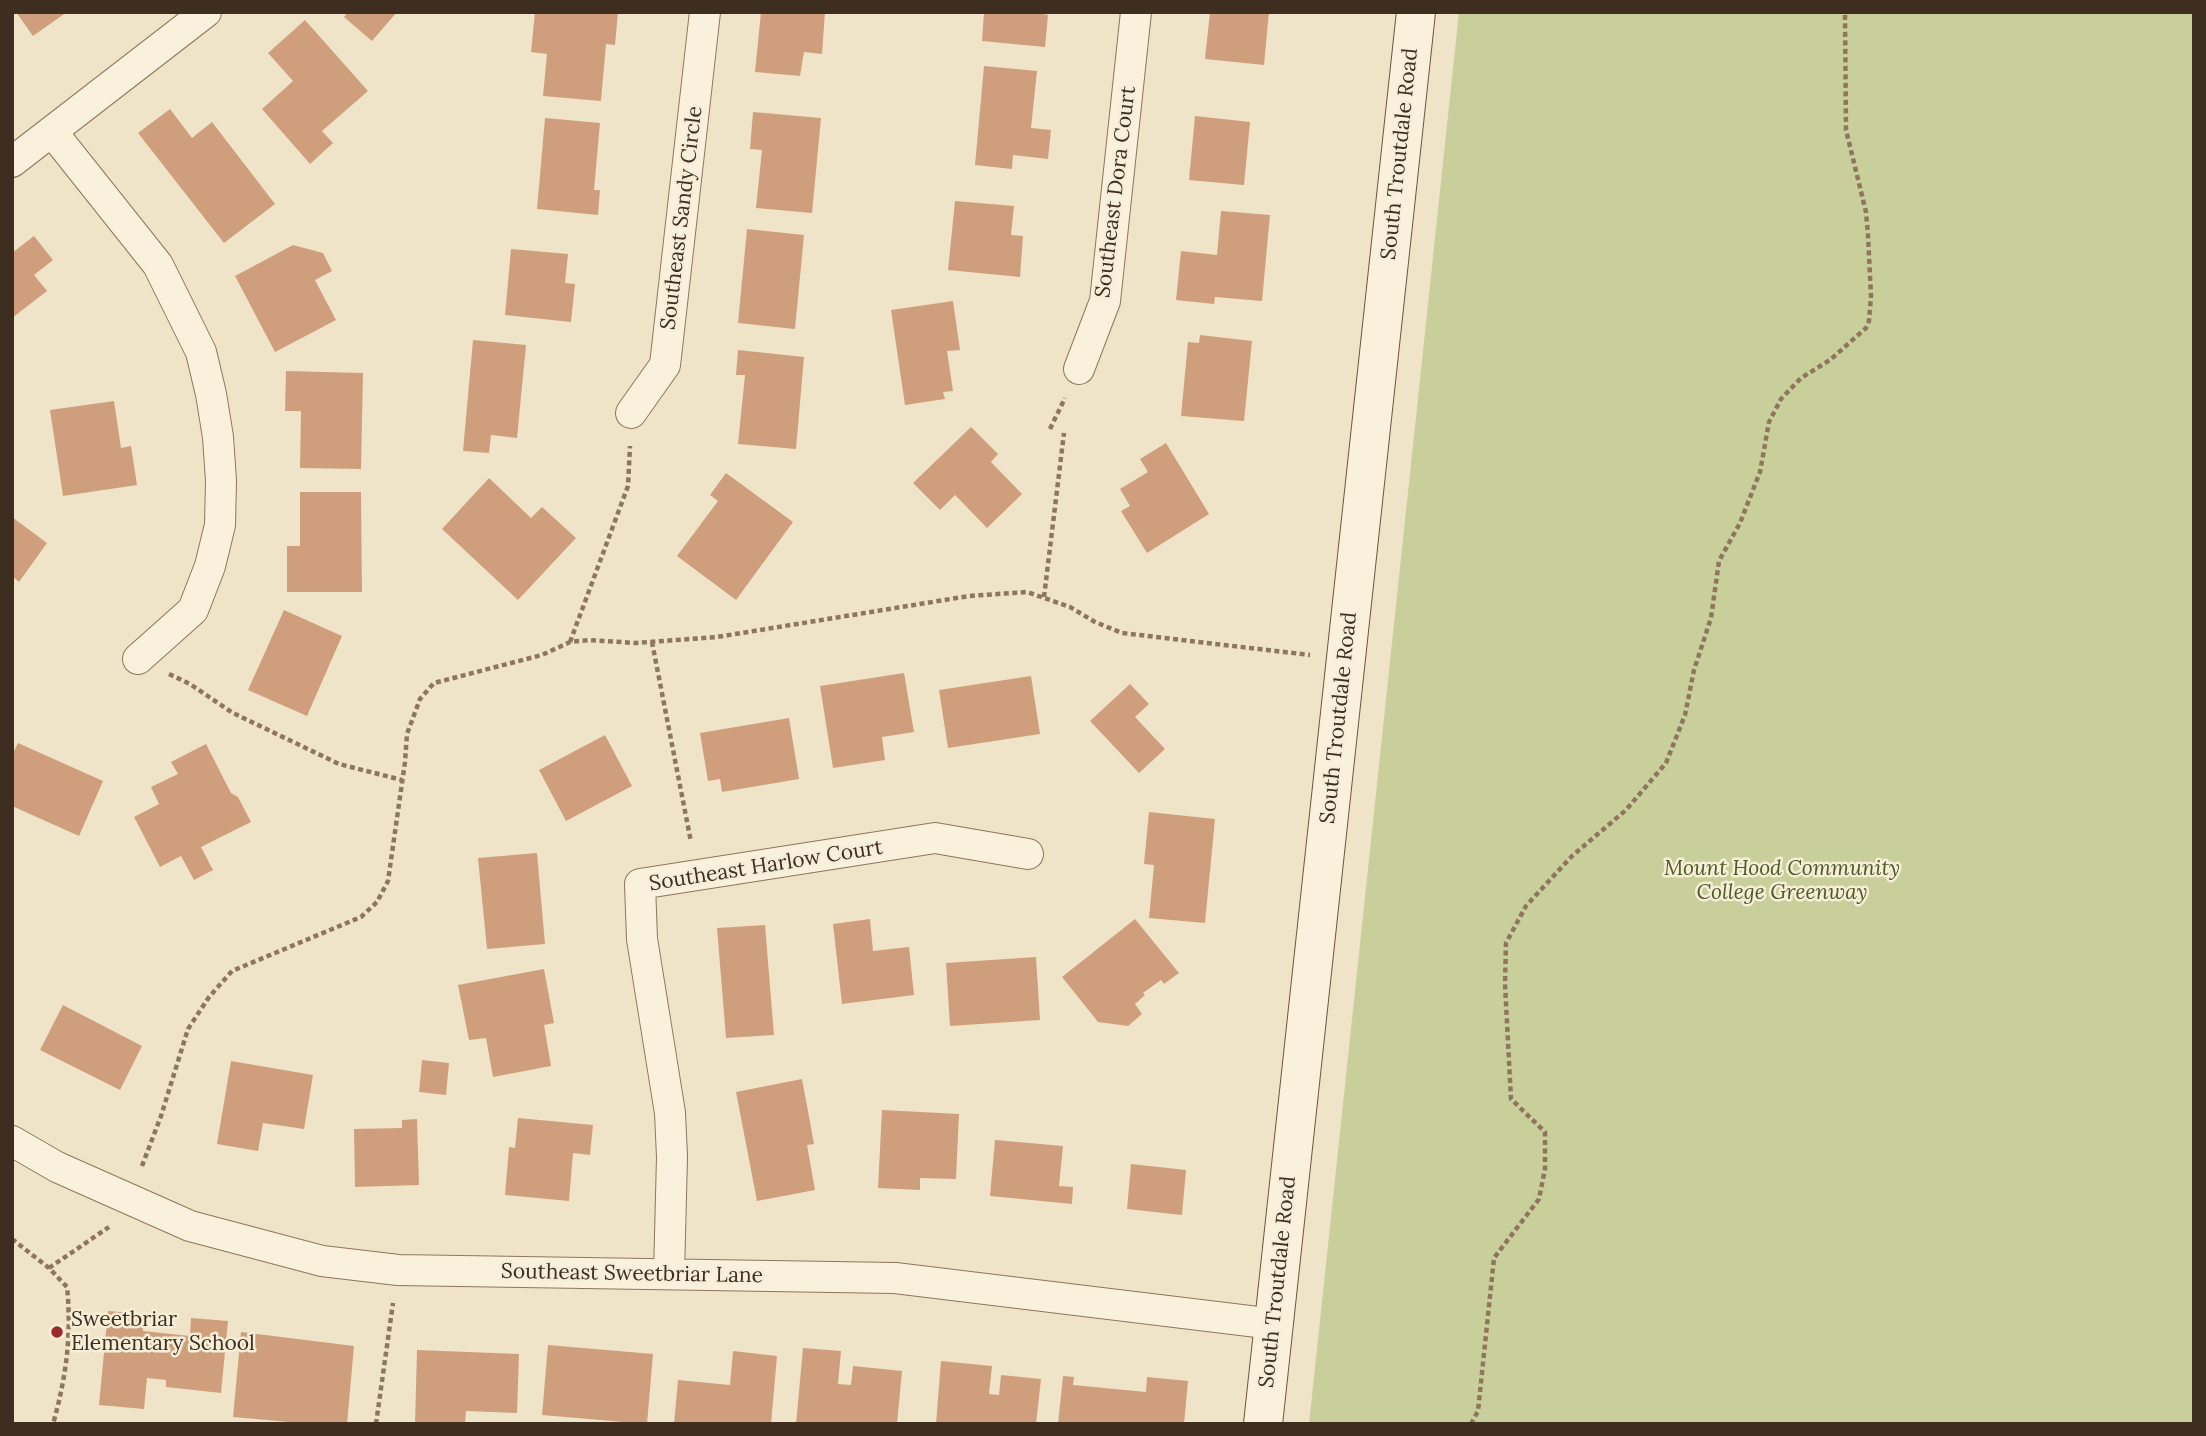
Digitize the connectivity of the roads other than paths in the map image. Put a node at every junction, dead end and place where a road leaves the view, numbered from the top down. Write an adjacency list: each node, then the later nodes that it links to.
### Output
1 (705, 12): 8 (street, Southeast Sandy Circle)
2 (1136, 12): 7 (street, Southeast Dora Court)
3 (1416, 12): 13 (main road, South Troutdale Road)
4 (196, 15): 5 (street)
5 (53, 133): 6 (street); 9 (street)
6 (12, 162)
7 (1079, 369)
8 (631, 413)
9 (138, 659)
10 (1028, 854): 12 (street, Southeast Harlow Court)
11 (12, 1141): 12 (street, Southeast Sweetbriar Lane)
12 (669, 1274): 13 (street, Southeast Sweetbriar Lane)
13 (1274, 1324): 14 (main road, South Troutdale Road)
14 (1263, 1424)

